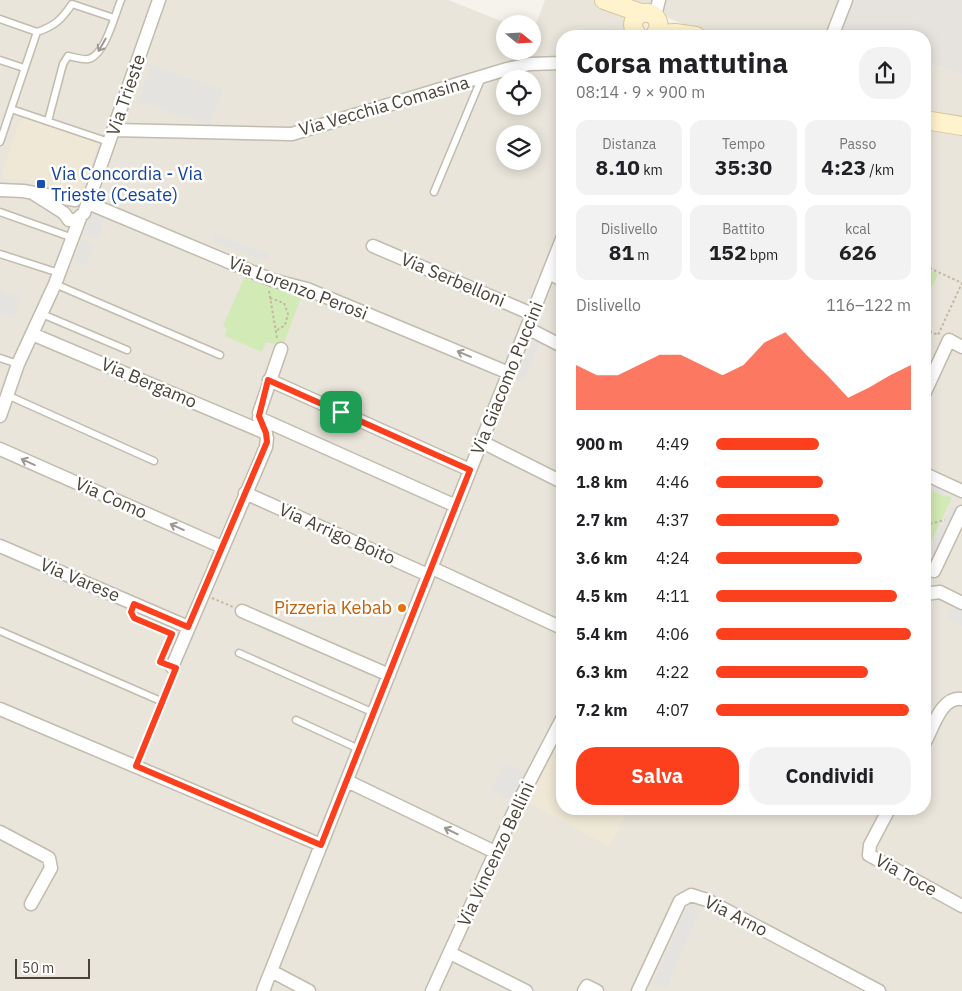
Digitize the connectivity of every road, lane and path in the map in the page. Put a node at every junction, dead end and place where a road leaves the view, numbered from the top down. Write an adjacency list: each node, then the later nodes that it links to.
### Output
1 (120, 0): 5 (lane)
2 (159, 0): 19 (street, Via Trieste)
3 (846, 0): 9 (street)
4 (607, 1): 7 (street)
5 (114, 18): 10 (lane); 16 (lane, one-way to 16)
6 (0, 19): 10 (lane)
7 (647, 22): 8 (street)
8 (676, 30)
9 (834, 30)
10 (37, 32): 13 (lane)
11 (0, 60): 13 (lane)
12 (556, 63): 14 (street, Via Vecchia Comasina)
13 (24, 68): 15 (lane)
14 (482, 78): 19 (street, Via Vecchia Comasina); 23 (lane)
15 (11, 110): 16 (lane); 20 (lane)
16 (48, 121): 21 (lane)
17 (931, 121): 18 (street)
18 (962, 126)
19 (114, 130): 21 (street, Via Trieste)
20 (0, 142)
21 (109, 142): 25 (street, Via Trieste)
22 (0, 190): 24 (street, Via Lorenzo Perosi)
23 (434, 192)
24 (34, 194): 25 (street, Via Lorenzo Perosi); 27 (street)
25 (85, 198): 27 (street, Via Trieste); 36 (street, Via Lorenzo Perosi)
26 (0, 212): 28 (lane)
27 (71, 217): 28 (street)
28 (73, 238): 35 (street)
29 (373, 246): 39 (street, Via Serbelloni)
30 (0, 254): 35 (lane)
31 (556, 255): 33 (street, Via Giacomo Puccini)
32 (931, 269): 44 (path)
33 (549, 273): 34 (street); 39 (street, Via Giacomo Puccini)
34 (556, 277)
35 (57, 279): 38 (street); 49 (lane)
36 (270, 282): 37 (path); 52 (street, Via Lorenzo Perosi, one-way to 36)
37 (270, 298): 41 (path); 41 (path)
38 (42, 314): 43 (street); 48 (lane)
39 (532, 314): 40 (street, Via Giacomo Puccini)
40 (527, 328): 45 (street); 52 (street, Via Giacomo Puccini)
41 (276, 331): 46 (path)
42 (931, 332): 44 (path)
43 (32, 334): 51 (street); 58 (street, Via Bergamo)
44 (944, 337): 47 (street); 53 (street)
45 (556, 343)
46 (279, 346): 54 (street)
47 (962, 347)
48 (127, 350)
49 (220, 355)
50 (0, 358): 51 (lane)
51 (18, 364): 55 (street)
52 (509, 373): 59 (street, Via Giacomo Puccini)
53 (931, 375)
54 (268, 380): 57 (street); 62 (street)
55 (7, 395): 56 (street); 61 (lane)
56 (0, 416)
57 (259, 418): 58 (street); 67 (street)
58 (266, 433): 66 (street)
59 (482, 442): 62 (street, Via Giacomo Puccini); 64 (street)
60 (0, 450): 71 (street, Via Como, one-way to 60)
61 (154, 461)
62 (470, 470): 67 (street, Via Giacomo Puccini)
63 (931, 477): 65 (street)
64 (556, 479)
65 (962, 491)
66 (245, 493): 71 (street); 72 (street, Via Arrigo Boito)
67 (456, 506): 72 (street, Via Giacomo Puccini)
68 (960, 516): 69 (path); 73 (street)
69 (931, 523)
70 (0, 546): 77 (street, Via Varese)
71 (222, 546): 75 (street)
72 (430, 571): 79 (street, Via Arrigo Boito); 84 (street, Via Giacomo Puccini)
73 (934, 572)
74 (931, 593): 76 (street)
75 (202, 594): 78 (path); 80 (street)
76 (962, 603)
77 (134, 604): 80 (street, Via Varese); 83 (path)
78 (242, 611): 84 (street)
79 (556, 625)
80 (188, 627): 83 (street)
81 (0, 631): 86 (lane)
82 (239, 653): 88 (lane)
83 (172, 667): 86 (path)
84 (389, 675): 88 (street, Via Giacomo Puccini)
85 (962, 699): 90 (street)
86 (163, 702): 93 (path)
87 (0, 709): 93 (street)
88 (374, 713): 92 (street, Via Giacomo Puccini)
89 (296, 720): 92 (lane)
90 (931, 730)
91 (556, 731): 98 (street, Via Vincenzo Bellini)
92 (359, 749): 94 (street, Via Giacomo Puccini)
93 (136, 766): 97 (street)
94 (347, 781): 97 (street, Via Giacomo Puccini); 98 (street, one-way to 94)
95 (886, 815): 100 (street, Via Toce)
96 (0, 832): 99 (street)
97 (321, 845): 102 (street, Via Giacomo Puccini)
98 (495, 852): 101 (street, Via Vincenzo Bellini)
99 (31, 904)
100 (962, 906)
101 (450, 953): 105 (street, Via Vincenzo Bellini); 106 (street)
102 (271, 971): 103 (street, Via Giacomo Puccini); 104 (street)
103 (263, 991)
104 (309, 991)
105 (432, 991)
106 (526, 991)
107 (584, 991): 108 (street)
108 (597, 991)
109 (638, 991): 110 (street, Via Arno)
110 (879, 991)

